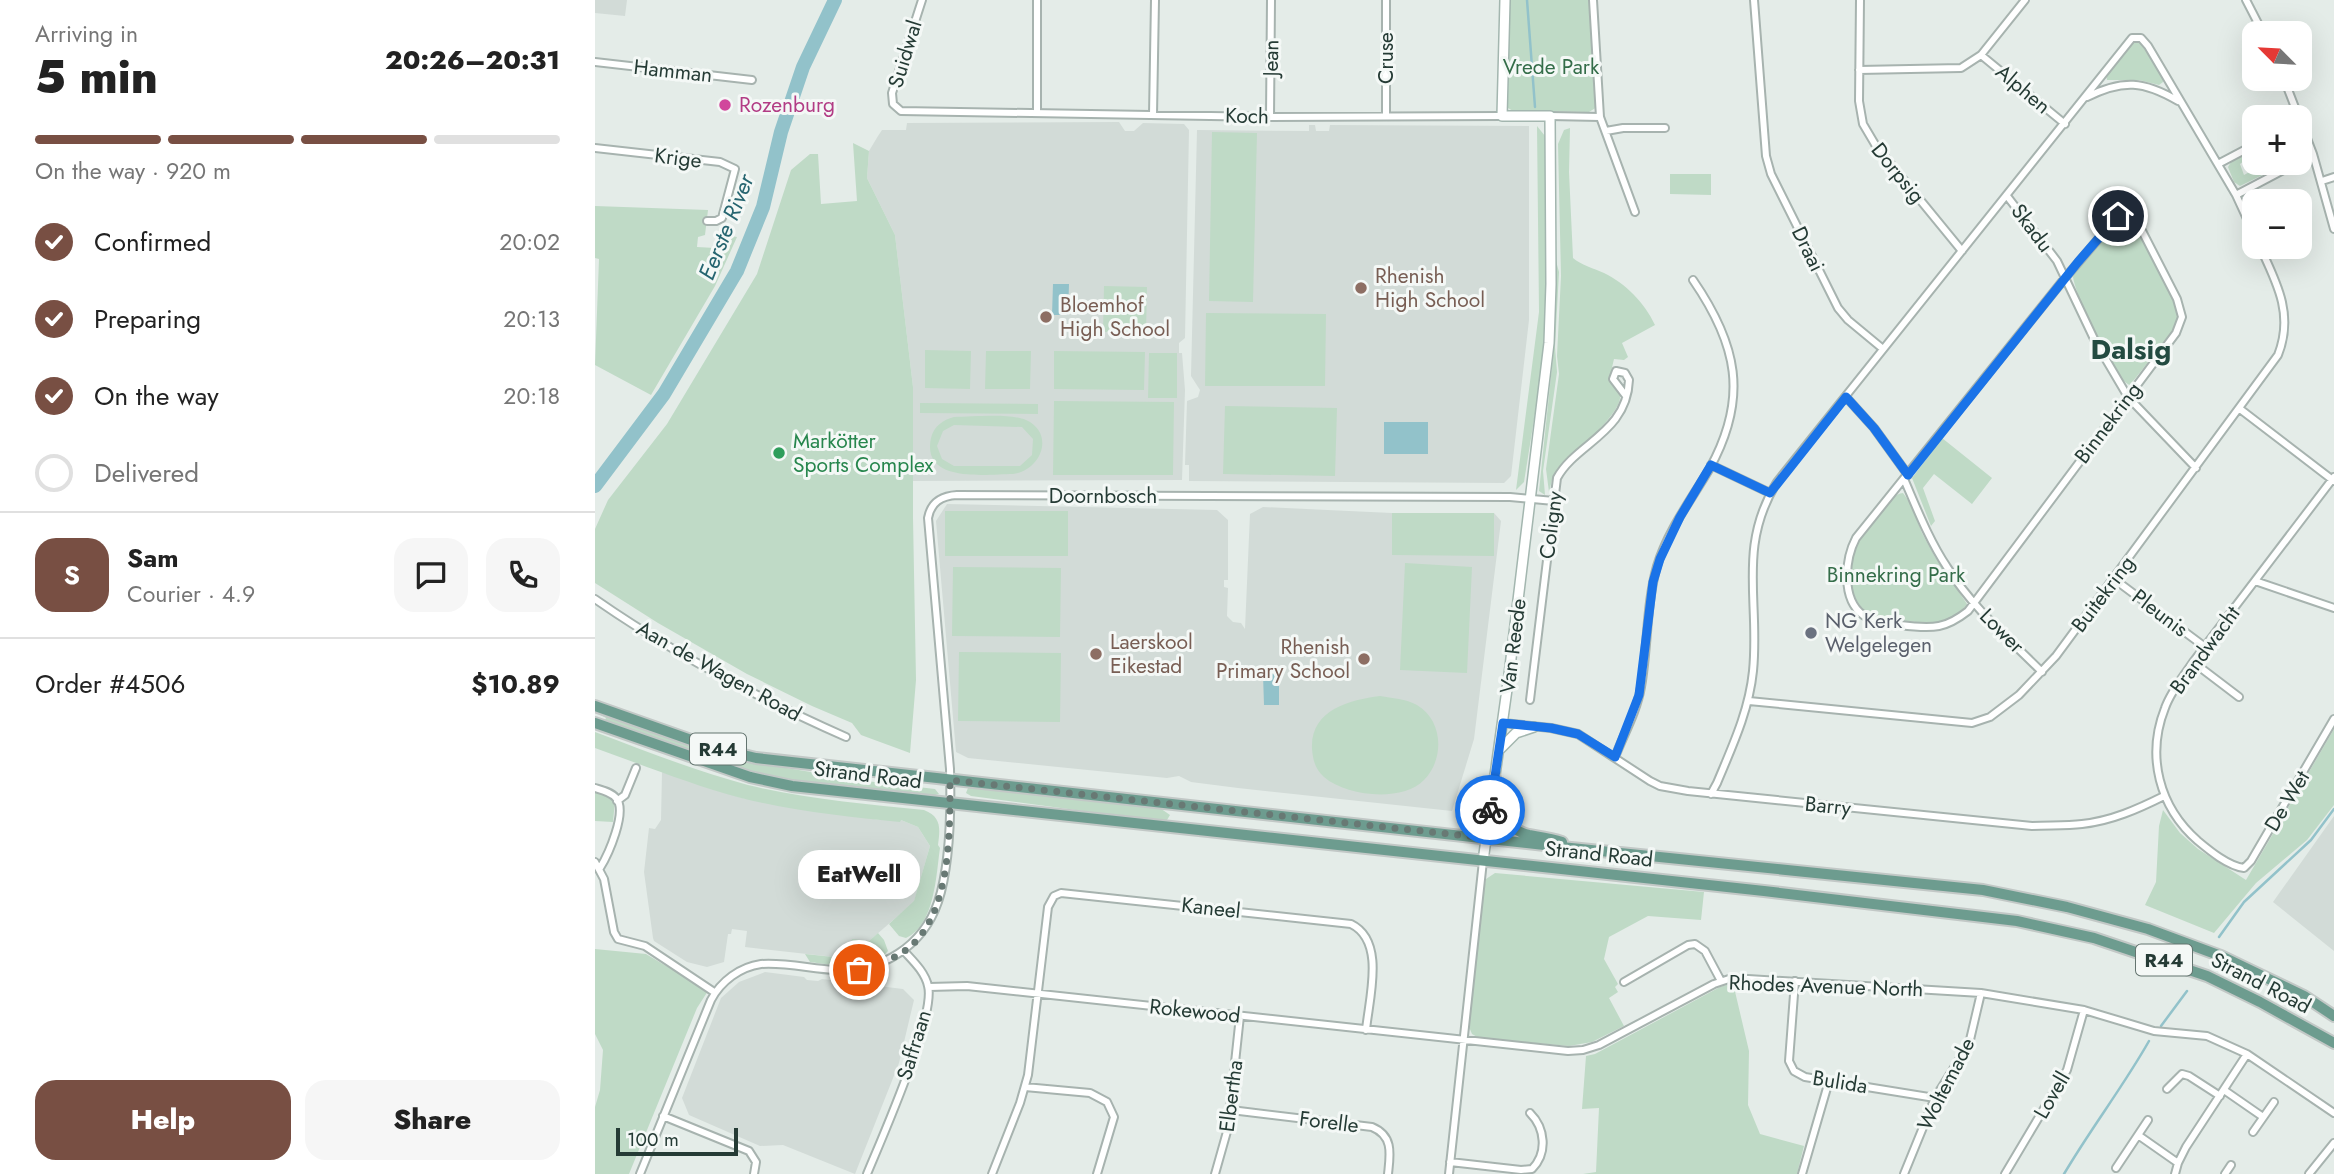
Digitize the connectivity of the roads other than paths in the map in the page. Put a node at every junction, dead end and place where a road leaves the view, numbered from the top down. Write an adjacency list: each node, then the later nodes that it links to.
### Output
1 (922, 0): 19 (street, Suidwal)
2 (1037, 0): 20 (street)
3 (1154, 0): 21 (street)
4 (1271, 0): 25 (street, Jean)
5 (1386, 0): 22 (street, Cruse)
6 (1505, 0): 23 (street)
7 (1593, 0): 26 (street)
8 (1754, 0): 47 (street, Draai)
9 (1860, 0): 15 (street, Dorpsig)
10 (2025, 0): 13 (street)
11 (2246, 0): 12 (street)
12 (2257, 21)
13 (1982, 55): 15 (street); 27 (street, Alphen)
14 (595, 62): 16 (street, Hamman)
15 (1859, 70): 43 (street, Dorpsig)
16 (752, 80)
17 (2084, 99): 18 (street); 18 (street); 27 (street)
18 (2180, 102): 33 (street)
19 (895, 108): 20 (street, Koch)
20 (1037, 112): 21 (street, Koch)
21 (1153, 115): 25 (street, Koch)
22 (1386, 116): 23 (street, Koch); 25 (street, Koch)
23 (1502, 116): 24 (street, Koch)
24 (1551, 116): 26 (street, Koch); 57 (street, Van Reede)
25 (1270, 117)
26 (1600, 117): 29 (street)
27 (2064, 124): 38 (street)
28 (1665, 128): 29 (street)
29 (1606, 131): 40 (street)
30 (595, 148): 41 (street, Krige)
31 (2242, 151): 33 (street)
32 (2313, 154): 36 (street)
33 (2218, 164): 37 (street)
34 (2274, 175): 37 (street)
35 (2334, 177): 36 (street)
36 (2322, 181): 42 (street)
37 (2236, 195): 39 (street)
38 (2007, 196): 43 (street); 45 (street, Skadu)
39 (2242, 208)
40 (1635, 212)
41 (707, 221)
42 (2334, 229)
43 (1962, 251): 47 (street)
44 (2265, 259): 51 (street, Buitekring)
45 (2065, 278): 50 (street, Skadu); 50 (street, Binnekring); 54 (street, Binnekring)
46 (1693, 280): 52 (street)
47 (1883, 349): 49 (street)
48 (1626, 396): 48 (street, Coligny); 58 (street, Coligny)
49 (1846, 397): 54 (street, Lower); 56 (street)
50 (2127, 397): 53 (street, Skadu); 62 (street, Binnekring)
51 (2240, 410): 53 (street, Buitekring); 55 (street)
52 (1711, 465): 56 (street); 77 (street)
53 (2196, 468): 59 (street, Buitekring)
54 (1906, 477): 62 (street, Lower); 62 (street, Binnekring)
55 (2333, 479): 60 (street, Brandwacht)
56 (1770, 493): 69 (street)
57 (1530, 498): 58 (street, Doornbosch); 73 (street, Van Reede); 80 (street, Doornbosch)
58 (1554, 501): 68 (street, Coligny)
59 (2114, 579): 64 (street, Pleunis); 66 (street, Buitekring)
60 (2255, 581): 63 (street); 64 (street, Brandwacht)
61 (595, 599): 75 (street, Aan de Wagen Road)
62 (1974, 603): 66 (street, Lower)
63 (2334, 608)
64 (2205, 648): 65 (street, Brandwacht)
65 (2193, 662): 67 (street); 83 (street, Brandwacht)
66 (2042, 672): 69 (street, Buitekring)
67 (2239, 697)
68 (1530, 701)
69 (1749, 701): 82 (street)
70 (595, 706): 80 (main road, Strand Road / R44)
71 (2334, 719): 89 (street, De Wet)
72 (595, 723): 85 (main road, Strand Road / R44)
73 (1503, 723): 74 (street, Barry); 76 (street, Van Reede)
74 (1534, 727): 76 (street); 77 (street, Barry)
75 (846, 737)
76 (1499, 750): 79 (street, Van Reede)
77 (1615, 757): 82 (street, Barry)
78 (636, 768): 84 (street)
79 (1495, 778): 86 (street, Van Reede); 87 (main road)
80 (950, 780): 85 (street); 86 (main road, Strand Road / R44)
81 (595, 788): 84 (street)
82 (1710, 793): 83 (street, Barry)
83 (2164, 796): 89 (street, Brandwacht)
84 (617, 801): 90 (street)
85 (950, 804): 88 (main road, Strand Road / R44); 91 (street)
86 (1486, 838): 87 (main road, Strand Road / R44); 88 (street, Van Reede)
87 (1571, 848): 92 (main road, Strand Road / R44)
88 (1483, 861): 105 (street, Van Reede); 106 (main road, Strand Road / R44)
89 (2231, 864)
90 (598, 865): 97 (street)
91 (904, 951): 96 (street, Saffraan); 97 (street)
92 (2250, 970): 100 (main road); 103 (main road, Strand Road / R44)
93 (1721, 981): 94 (street, Rhodes Avenue North); 95 (street); 105 (street, Rhodes Avenue North)
94 (1794, 981): 99 (street, Rhodes Avenue North); 108 (street, Bulida)
95 (1624, 982)
96 (929, 987): 98 (street, Rokewood); 131 (street, Saffraan)
97 (715, 992): 117 (street)
98 (1039, 993): 102 (street, Rokewood); 104 (street, Kaneel); 109 (street)
99 (1981, 993): 101 (street, Rhodes Avenue North); 112 (street, Woltemade)
100 (2334, 1008)
101 (2084, 1010): 107 (street, Rhodes Avenue North); 139 (street, Lovell)
102 (1240, 1016): 104 (street, Rokewood); 114 (street, Elbertha)
103 (2334, 1016)
104 (1366, 1030): 105 (street, Rokewood)
105 (1462, 1040): 125 (street, Van Reede)
106 (2334, 1043)
107 (2247, 1054): 111 (street); 116 (street, Rhodes Avenue North)
108 (1829, 1081): 112 (street, Bulida); 137 (street)
109 (1025, 1087): 132 (street); 133 (street)
110 (2167, 1089): 111 (street)
111 (2222, 1093): 118 (street); 126 (street)
112 (1935, 1098): 138 (street, Woltemade)
113 (2274, 1102): 118 (street)
114 (1231, 1111): 134 (street, Elbertha); 135 (street, Forelle)
115 (1530, 1113): 125 (street)
116 (2334, 1113)
117 (663, 1116): 129 (street); 130 (street)
118 (2263, 1117): 120 (street)
119 (2148, 1120): 121 (street)
120 (2253, 1132)
121 (2138, 1135): 126 (street); 128 (street)
122 (2334, 1143): 123 (street)
123 (2327, 1151): 124 (street); 142 (street)
124 (2334, 1159)
125 (1450, 1162): 136 (street, Van Reede)
126 (2178, 1163): 140 (street)
127 (2231, 1165): 141 (street)
128 (2116, 1168)
129 (640, 1174)
130 (754, 1174)
131 (867, 1174)
132 (992, 1174)
133 (1097, 1174)
134 (1215, 1174)
135 (1388, 1174)
136 (1449, 1174)
137 (1802, 1174)
138 (1904, 1174)
139 (2005, 1174)
140 (2175, 1174)
141 (2225, 1174)
142 (2309, 1174)

